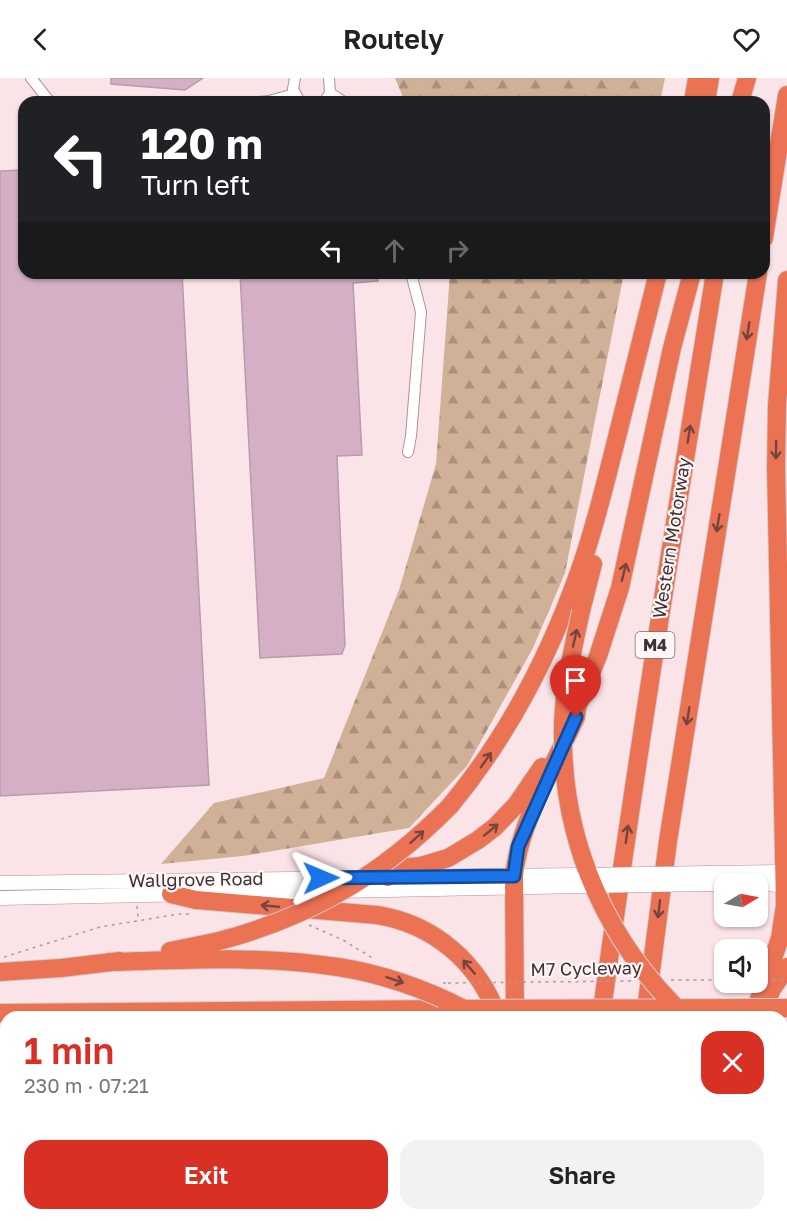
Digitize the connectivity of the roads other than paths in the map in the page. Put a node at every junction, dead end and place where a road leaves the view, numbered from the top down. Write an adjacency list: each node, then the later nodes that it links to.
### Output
1 (31, 78): 8 (street)
2 (295, 78): 9 (street)
3 (329, 78): 10 (street)
4 (697, 78): 11 (highway)
5 (711, 78): 12 (highway)
6 (747, 78): 13 (highway)
7 (787, 95): 14 (highway)
8 (45, 96)
9 (296, 96)
10 (327, 96)
11 (694, 96)
12 (707, 96)
13 (743, 96)
14 (770, 201)
15 (413, 279): 22 (street)
16 (656, 279): 34 (highway, one-way to 16, bridge)
17 (666, 279): 44 (highway, one-way to 17, bridge)
18 (690, 279): 23 (highway, one-way to 18)
19 (715, 279): 42 (highway, Western Motorway / M4, one-way to 19)
20 (757, 279): 43 (highway, M4, one-way to 43)
21 (787, 280): 24 (highway, one-way to 24)
22 (408, 452)
23 (577, 707): 25 (highway, one-way to 23); 29 (highway)
24 (784, 737): 27 (highway)
25 (388, 877): 29 (main road, Wallgrove Road); 31 (main road, Wallgrove Road)
26 (710, 878): 27 (main road, Wallgrove Road); 28 (main road, Wallgrove Road); 29 (main road, Wallgrove Road, bridge)
27 (786, 878): 30 (main road); 45 (highway)
28 (714, 880)
29 (514, 882): 32 (main road, Wallgrove Road); 41 (highway)
30 (768, 882)
31 (0, 883)
32 (171, 894): 33 (main road, Wallgrove Road); 40 (highway, one-way to 32)
33 (0, 898)
34 (109, 962): 36 (highway); 39 (highway, one-way to 39, bridge)
35 (787, 967): 46 (highway)
36 (0, 972)
37 (787, 1008): 38 (highway, bridge)
38 (224, 1011)
39 (465, 1011)
40 (495, 1011)
41 (515, 1011)
42 (603, 1011)
43 (646, 1011)
44 (680, 1011)
45 (755, 1011)
46 (762, 1011)

